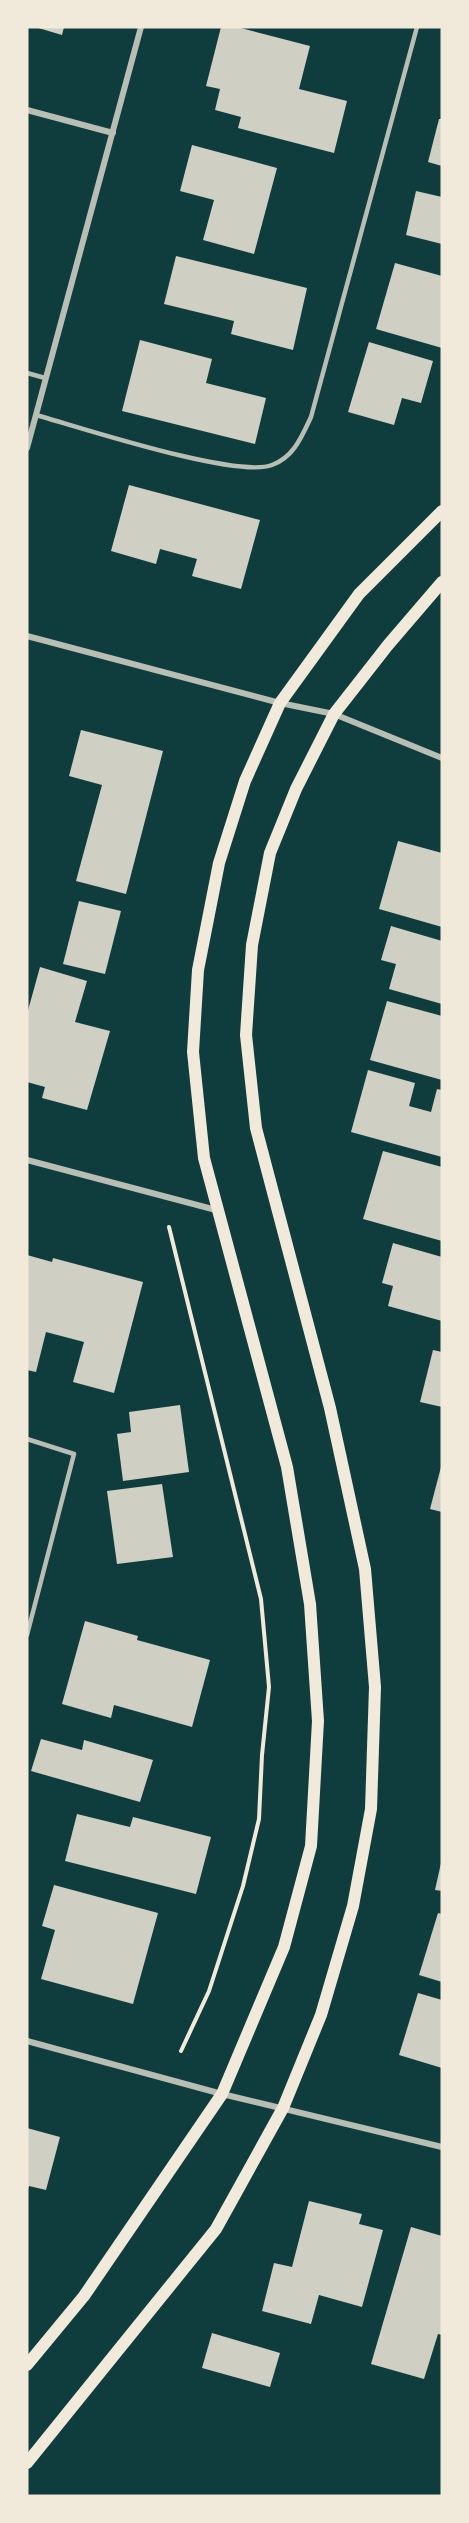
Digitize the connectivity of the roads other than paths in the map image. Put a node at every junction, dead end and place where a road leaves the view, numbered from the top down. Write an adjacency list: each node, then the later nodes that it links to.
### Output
1 (141, 27): 4 (street)
2 (417, 27): 7 (lane)
3 (27, 110): 4 (street)
4 (113, 133): 6 (street)
5 (27, 374): 6 (lane)
6 (45, 378): 7 (street)
7 (36, 415): 8 (street)
8 (27, 448)
9 (442, 511): 12 (main road)
10 (442, 582): 13 (main road)
11 (27, 636): 12 (street)
12 (280, 703): 13 (street); 16 (main road)
13 (334, 714): 14 (street); 21 (main road)
14 (442, 758)
15 (27, 1160): 16 (street)
16 (216, 1210): 20 (main road)
17 (27, 1439): 18 (lane)
18 (27, 1635)
19 (27, 2041): 20 (street)
20 (222, 2094): 21 (street); 23 (main road)
21 (283, 2108): 22 (street); 24 (main road)
22 (442, 2147)
23 (27, 2365)
24 (27, 2463)

